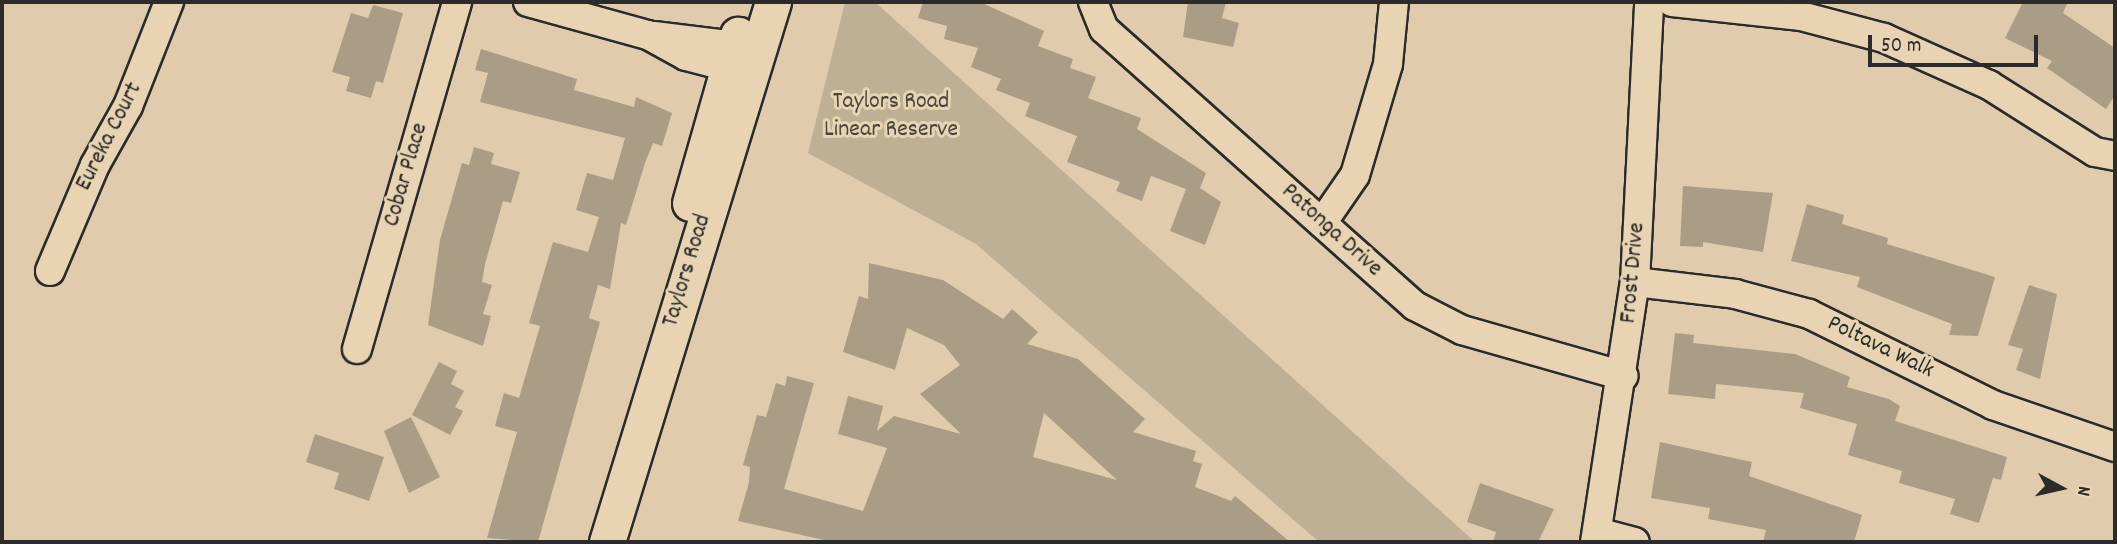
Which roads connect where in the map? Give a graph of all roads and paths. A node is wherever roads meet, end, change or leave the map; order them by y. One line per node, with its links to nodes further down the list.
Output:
1 (169, 2): 13 (street, Eureka Court)
2 (457, 2): 15 (street, Cobar Place)
3 (528, 2): 10 (street)
4 (748, 2): 10 (main road, Taylors Road)
5 (773, 2): 10 (main road, Taylors Road)
6 (1093, 2): 12 (street, Patonga Drive)
7 (1394, 2): 12 (street)
8 (1649, 2): 14 (street, Frost Drive)
9 (1672, 2): 11 (street)
10 (740, 58): 19 (main road, Taylors Road); 20 (main road, Taylors Road)
11 (2115, 156)
12 (1322, 223): 16 (street, Patonga Drive)
13 (50, 271)
14 (1635, 282): 16 (street, Frost Drive); 17 (street, Poltava Walk)
15 (357, 349)
16 (1624, 376): 18 (street, Frost Drive)
17 (2115, 447)
18 (1596, 537): 21 (street)
19 (584, 542)
20 (607, 542)
21 (1635, 542)

